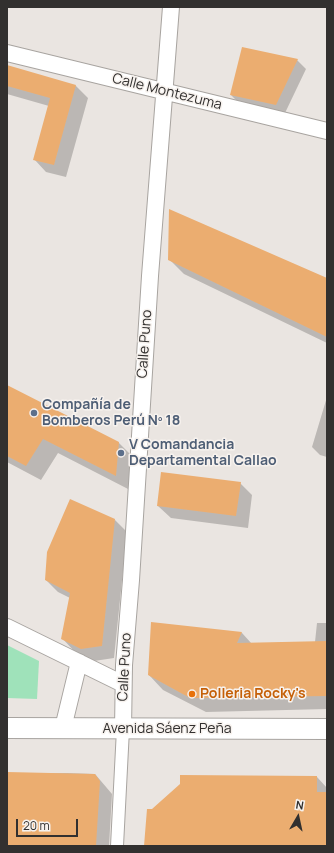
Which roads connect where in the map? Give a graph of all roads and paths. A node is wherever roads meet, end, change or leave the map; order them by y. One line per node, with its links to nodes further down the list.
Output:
1 (171, 7): 3 (street, Calle Puno)
2 (7, 53): 3 (street, Calle Montezuma)
3 (166, 92): 4 (street, Calle Montezuma); 7 (street, Calle Puno)
4 (327, 131)
5 (7, 627): 6 (street)
6 (79, 662): 7 (street); 9 (street)
7 (123, 684): 10 (street, Calle Puno)
8 (7, 728): 9 (street, Avenida Sáenz Peña)
9 (63, 728): 10 (street, Avenida Sáenz Peña)
10 (123, 728): 11 (street, Avenida Sáenz Peña); 12 (street)
11 (327, 729)
12 (116, 846)

